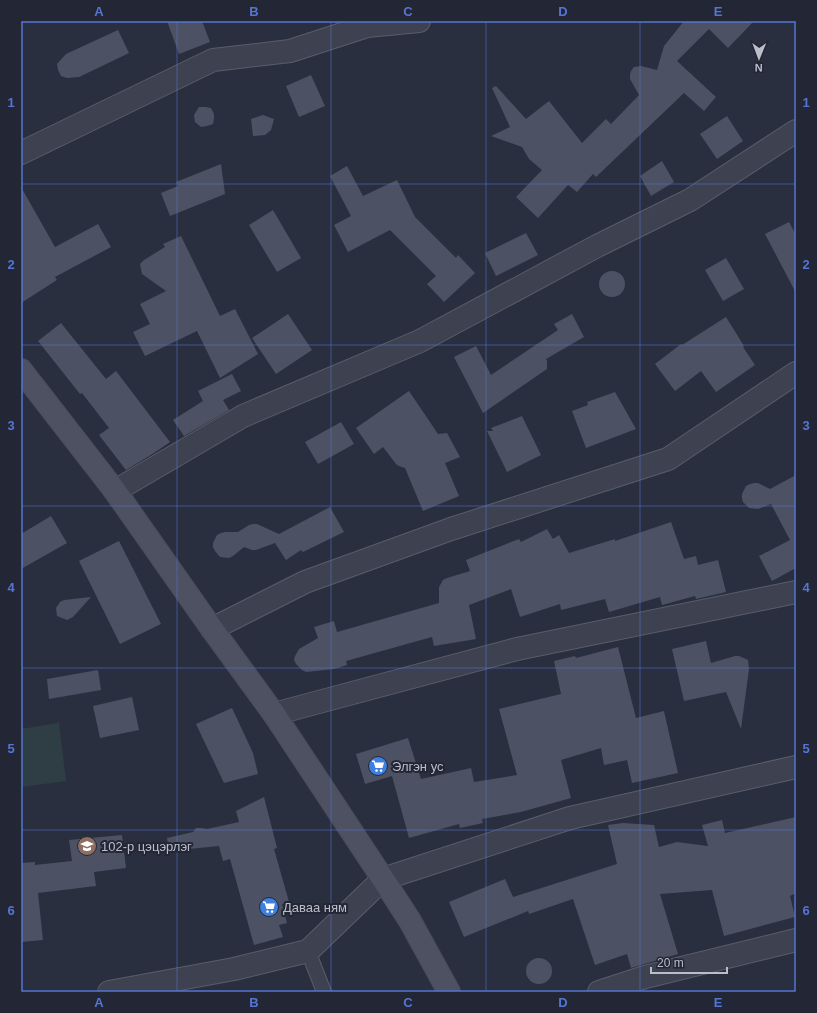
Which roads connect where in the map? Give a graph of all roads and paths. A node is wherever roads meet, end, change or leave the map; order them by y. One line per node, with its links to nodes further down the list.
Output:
1 (419, 21): 3 (street)
2 (796, 131): 6 (street)
3 (21, 153)
4 (21, 370): 6 (main road)
5 (796, 373): 8 (street)
6 (115, 491): 8 (main road)
7 (796, 592): 9 (street)
8 (212, 629): 9 (main road)
9 (274, 714): 11 (main road)
10 (796, 767): 11 (street)
11 (383, 879): 13 (street); 16 (main road)
12 (796, 940): 17 (street)
13 (308, 951): 14 (street); 15 (lane)
14 (109, 992)
15 (324, 992)
16 (448, 992)
17 (598, 992)

